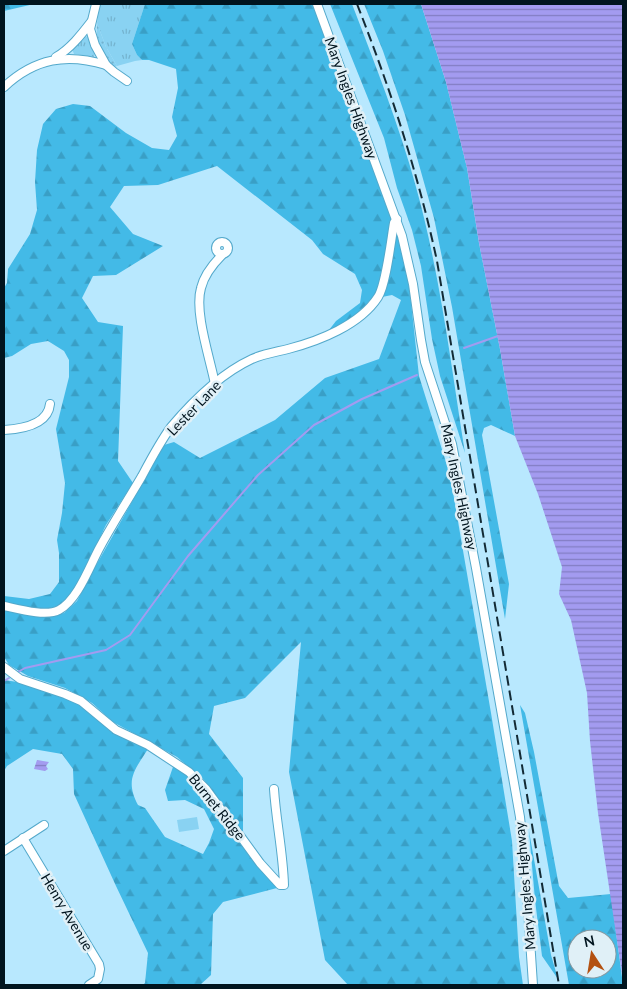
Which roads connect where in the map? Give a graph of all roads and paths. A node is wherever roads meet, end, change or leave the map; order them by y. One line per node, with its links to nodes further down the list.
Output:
1 (96, 4): 3 (street)
2 (317, 4): 8 (street, Mary Ingles Highway)
3 (91, 22): 4 (street); 5 (street)
4 (50, 60): 5 (street); 7 (street)
5 (106, 65): 6 (street)
6 (127, 81)
7 (4, 87)
8 (397, 218): 10 (street, Lester Lane); 20 (street, Mary Ingles Highway)
9 (222, 254): 10 (street)
10 (215, 384): 13 (street, Lester Lane)
11 (50, 404): 12 (street)
12 (4, 430)
13 (4, 606)
14 (4, 667): 15 (street, Burnet Ridge)
15 (274, 789)
16 (44, 825): 17 (street)
17 (23, 838): 18 (street); 19 (street, Henry Avenue)
18 (4, 851)
19 (90, 985)
20 (533, 985)

